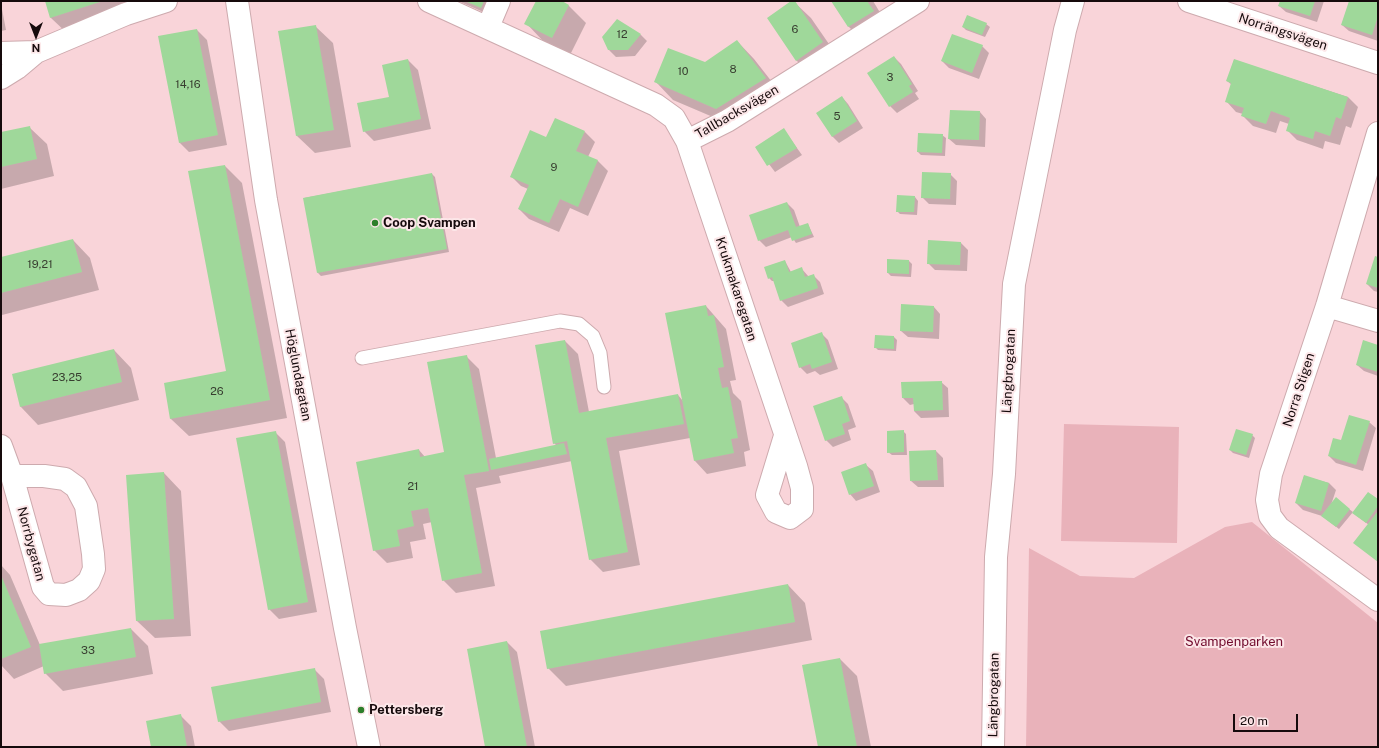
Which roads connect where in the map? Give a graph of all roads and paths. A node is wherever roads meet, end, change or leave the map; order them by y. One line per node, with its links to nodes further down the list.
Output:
1 (166, 1): 9 (street)
2 (237, 1): 23 (street, Höglundagatan)
3 (429, 1): 8 (street, Tallbacksvägen)
4 (499, 1): 8 (street)
5 (918, 1): 14 (street, Tallbacksvägen)
6 (1074, 1): 24 (street, Längbrogatan)
7 (1189, 1): 11 (street, Norrängsvägen)
8 (488, 27): 14 (street, Tallbacksvägen)
9 (36, 52): 10 (street); 12 (street)
10 (1, 53)
11 (1378, 63)
12 (1, 78)
13 (1378, 133): 15 (street, Norra Stigen)
14 (687, 141): 19 (street, Krukmakaregatan)
15 (1327, 306): 16 (street); 22 (street, Norra Stigen)
16 (1378, 321)
17 (362, 358): 18 (lane)
18 (604, 387)
19 (785, 436)
20 (1, 446): 21 (street, Norrbygatan)
21 (12, 476): 21 (street, Norrbygatan)
22 (1378, 600)
23 (369, 747)
24 (993, 747)

